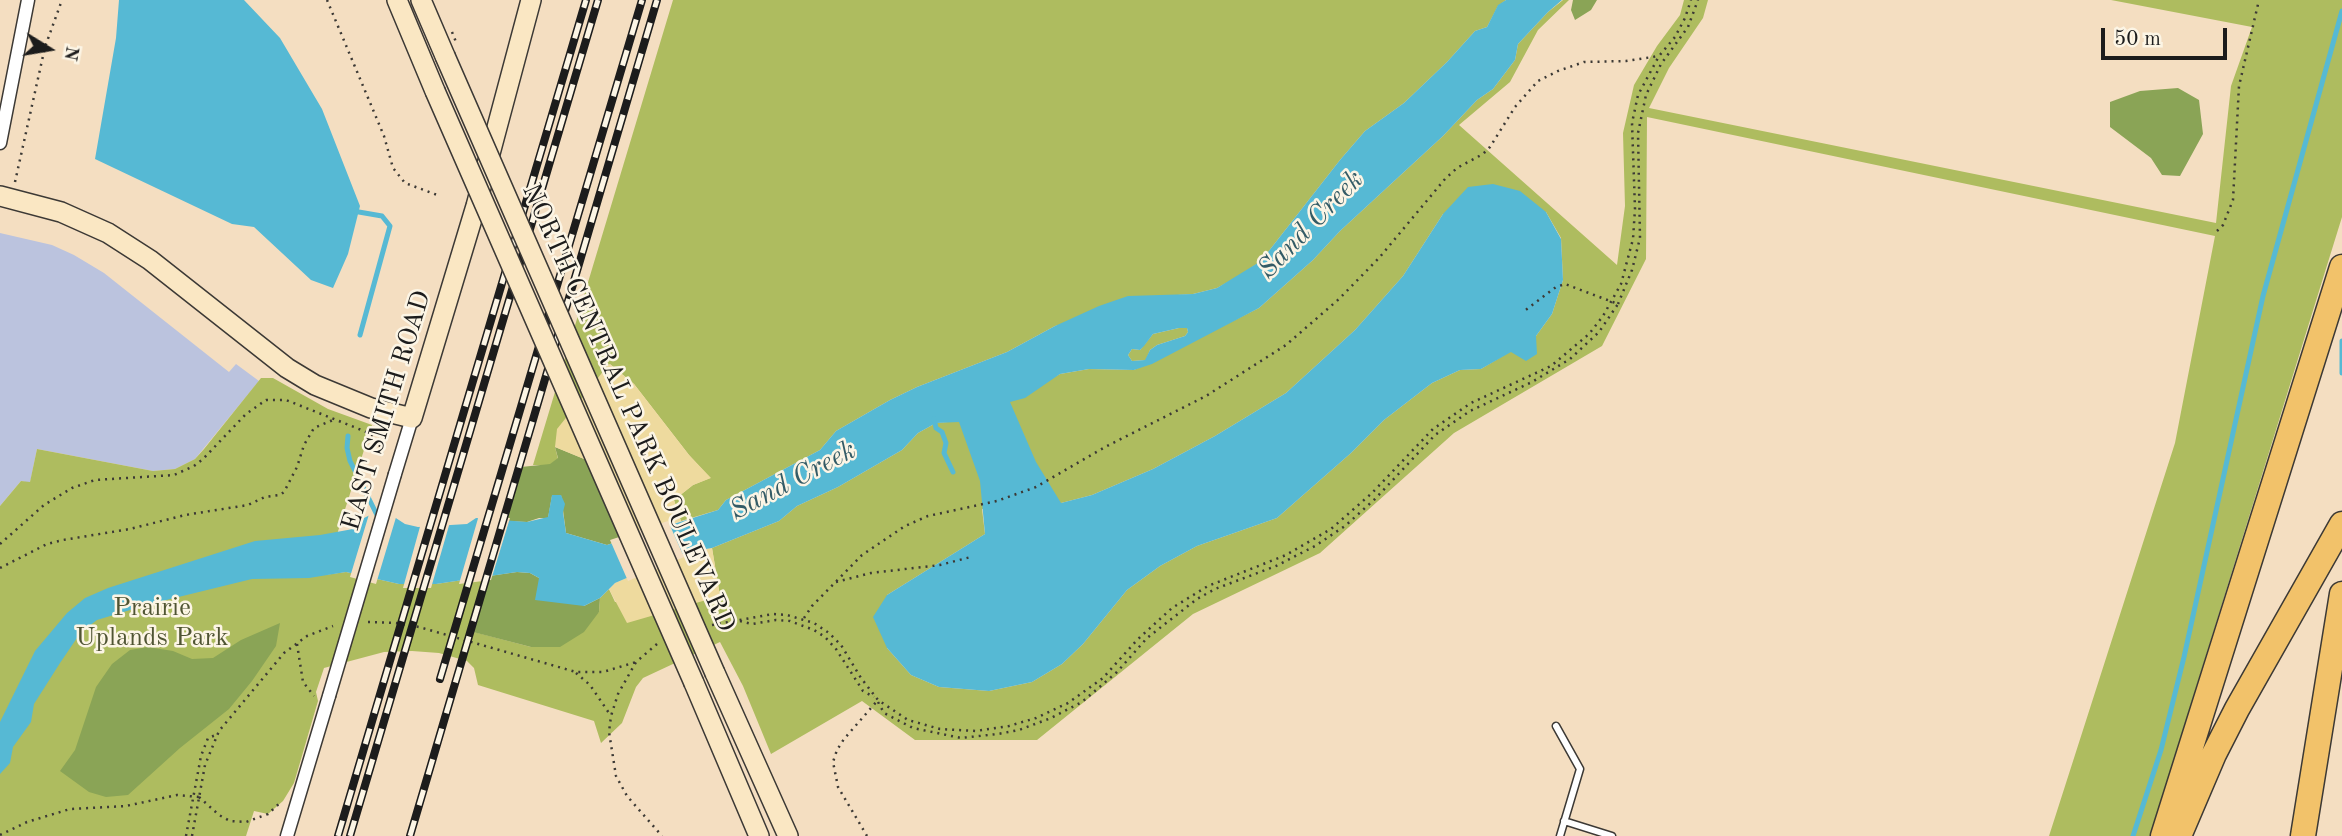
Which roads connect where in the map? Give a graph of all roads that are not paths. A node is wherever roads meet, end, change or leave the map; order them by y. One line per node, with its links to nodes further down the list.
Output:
1 (28, 0): 5 (street)
2 (397, 0): 15 (main road, NORTH CENTRAL PARK BOULEVARD, bridge)
3 (421, 0): 16 (main road, NORTH CENTRAL PARK BOULEVARD, bridge)
4 (531, 0): 9 (main road, EAST SMITH ROAD)
5 (5, 93): 6 (street)
6 (0, 144)
7 (5, 198): 9 (main road)
8 (2342, 267): 19 (highway)
9 (412, 418): 14 (street, EAST SMITH ROAD, bridge)
10 (2342, 524): 20 (highway)
11 (2342, 594): 21 (highway)
12 (1556, 726): 13 (lane)
13 (1564, 821): 17 (lane); 18 (lane)
14 (287, 836)
15 (759, 836)
16 (788, 836)
17 (1560, 836)
18 (1612, 836)
19 (2163, 836)
20 (2179, 836)
21 (2303, 836)

